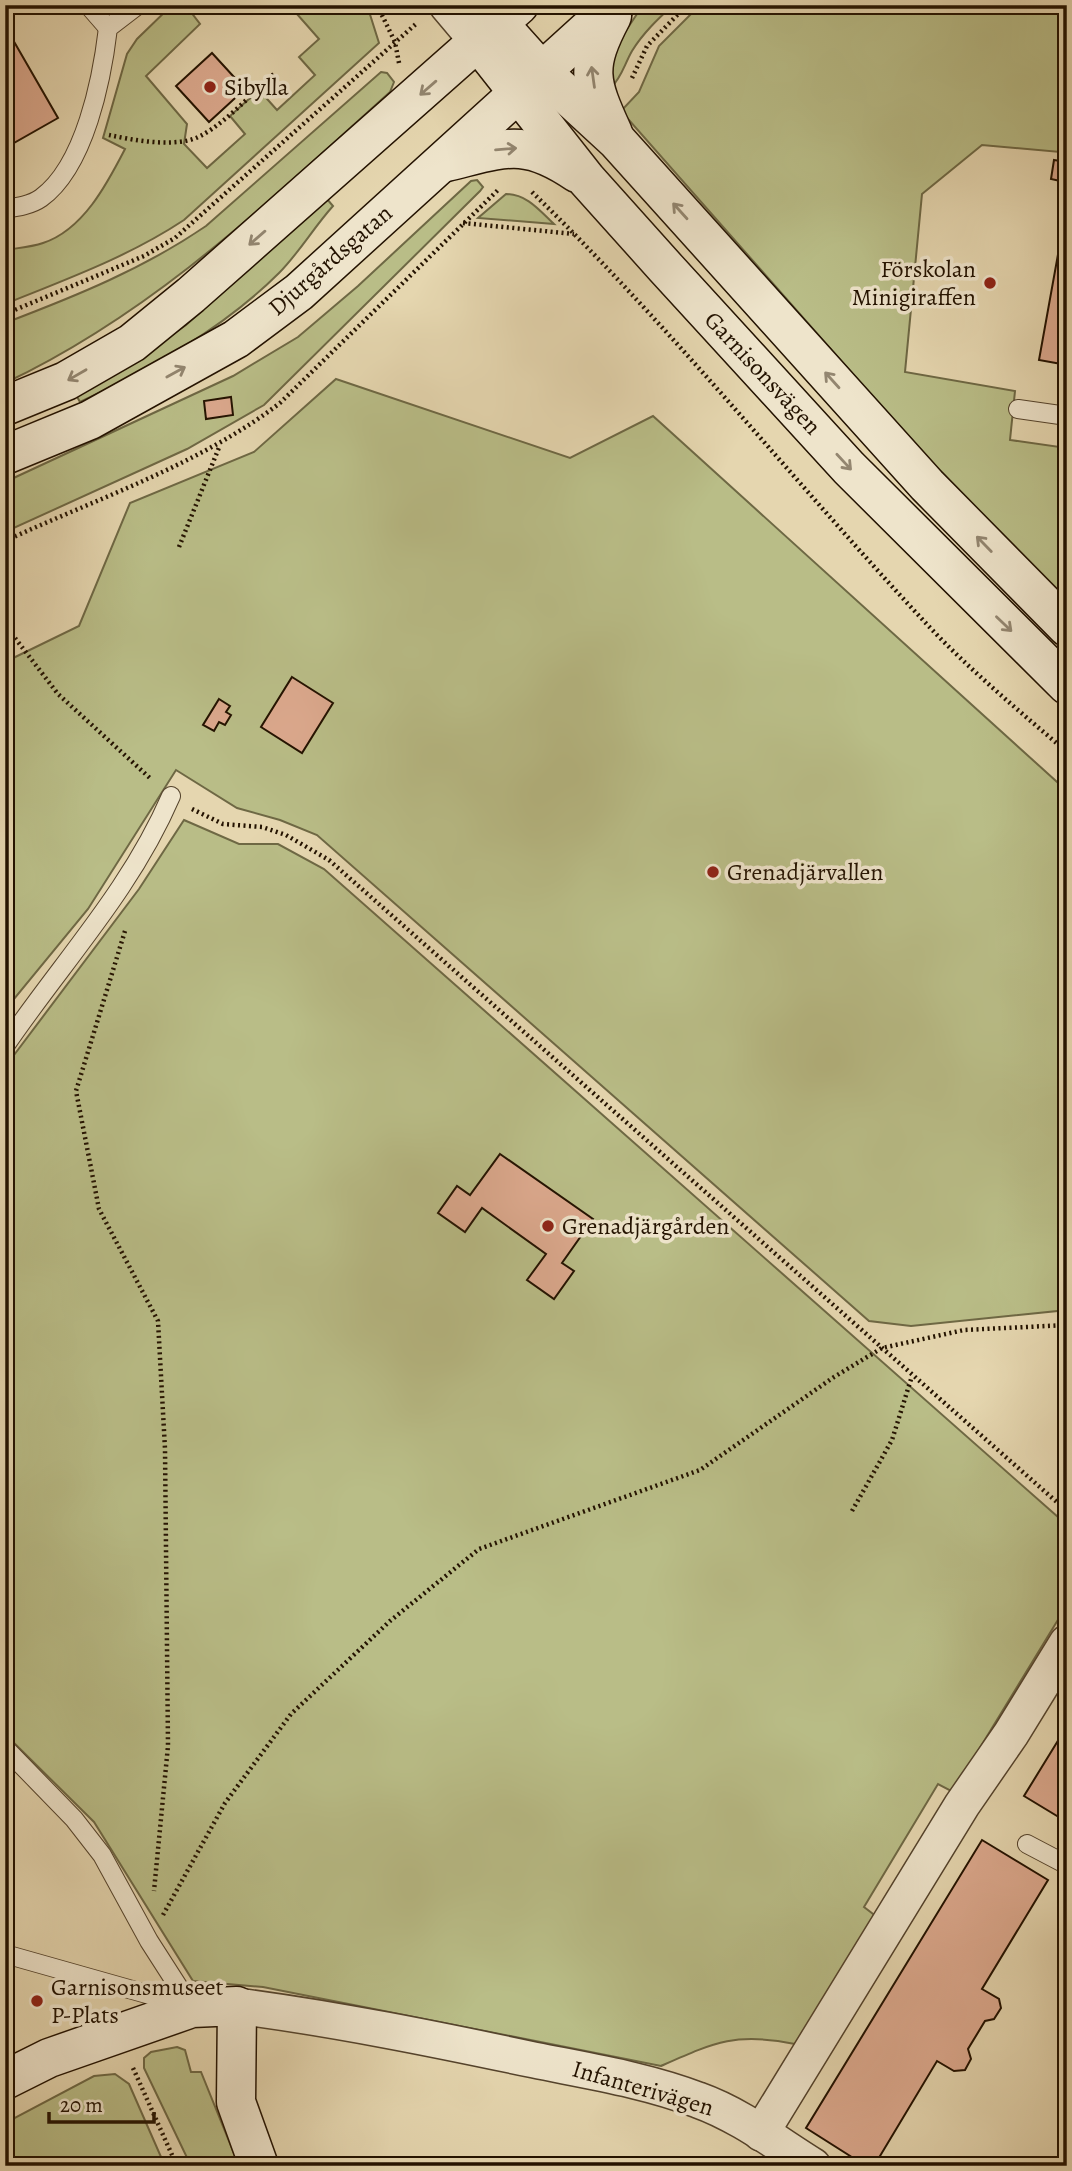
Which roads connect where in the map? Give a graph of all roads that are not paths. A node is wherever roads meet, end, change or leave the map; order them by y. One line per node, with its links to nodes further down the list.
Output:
1 (88, 5): 6 (lane)
2 (138, 5): 6 (lane)
3 (447, 5): 5 (street)
4 (616, 5): 7 (street, Djurgårdsgatan); 8 (street, one-way to 4)
5 (495, 19): 7 (street, Garnisonsvägen); 12 (street, one-way to 12)
6 (108, 28): 11 (lane)
7 (531, 82): 8 (street, Garnisonsvägen); 9 (street, Djurgårdsgatan); 10 (street, Garnisonsvägen)
8 (610, 126): 16 (street, Garnisonsvägen, one-way to 8)
9 (439, 163): 10 (street, one-way to 10); 15 (street, Djurgårdsgatan, one-way to 9)
10 (587, 180): 17 (street, Garnisonsvägen, one-way to 17)
11 (5, 209)
12 (5, 406)
13 (1018, 409): 14 (lane)
14 (1067, 416)
15 (5, 455)
16 (1067, 627)
17 (1067, 685)
18 (171, 796): 19 (lane)
19 (5, 1045)
20 (1067, 1643): 28 (street)
21 (5, 1748): 26 (lane)
22 (1027, 1844): 23 (lane)
23 (1067, 1866)
24 (5, 1954): 26 (lane)
25 (237, 2006): 26 (street); 28 (street, Infanterivägen); 29 (street)
26 (192, 2008): 27 (street)
27 (5, 2080)
28 (761, 2133): 30 (street, Infanterivägen)
29 (259, 2166)
30 (813, 2166)

